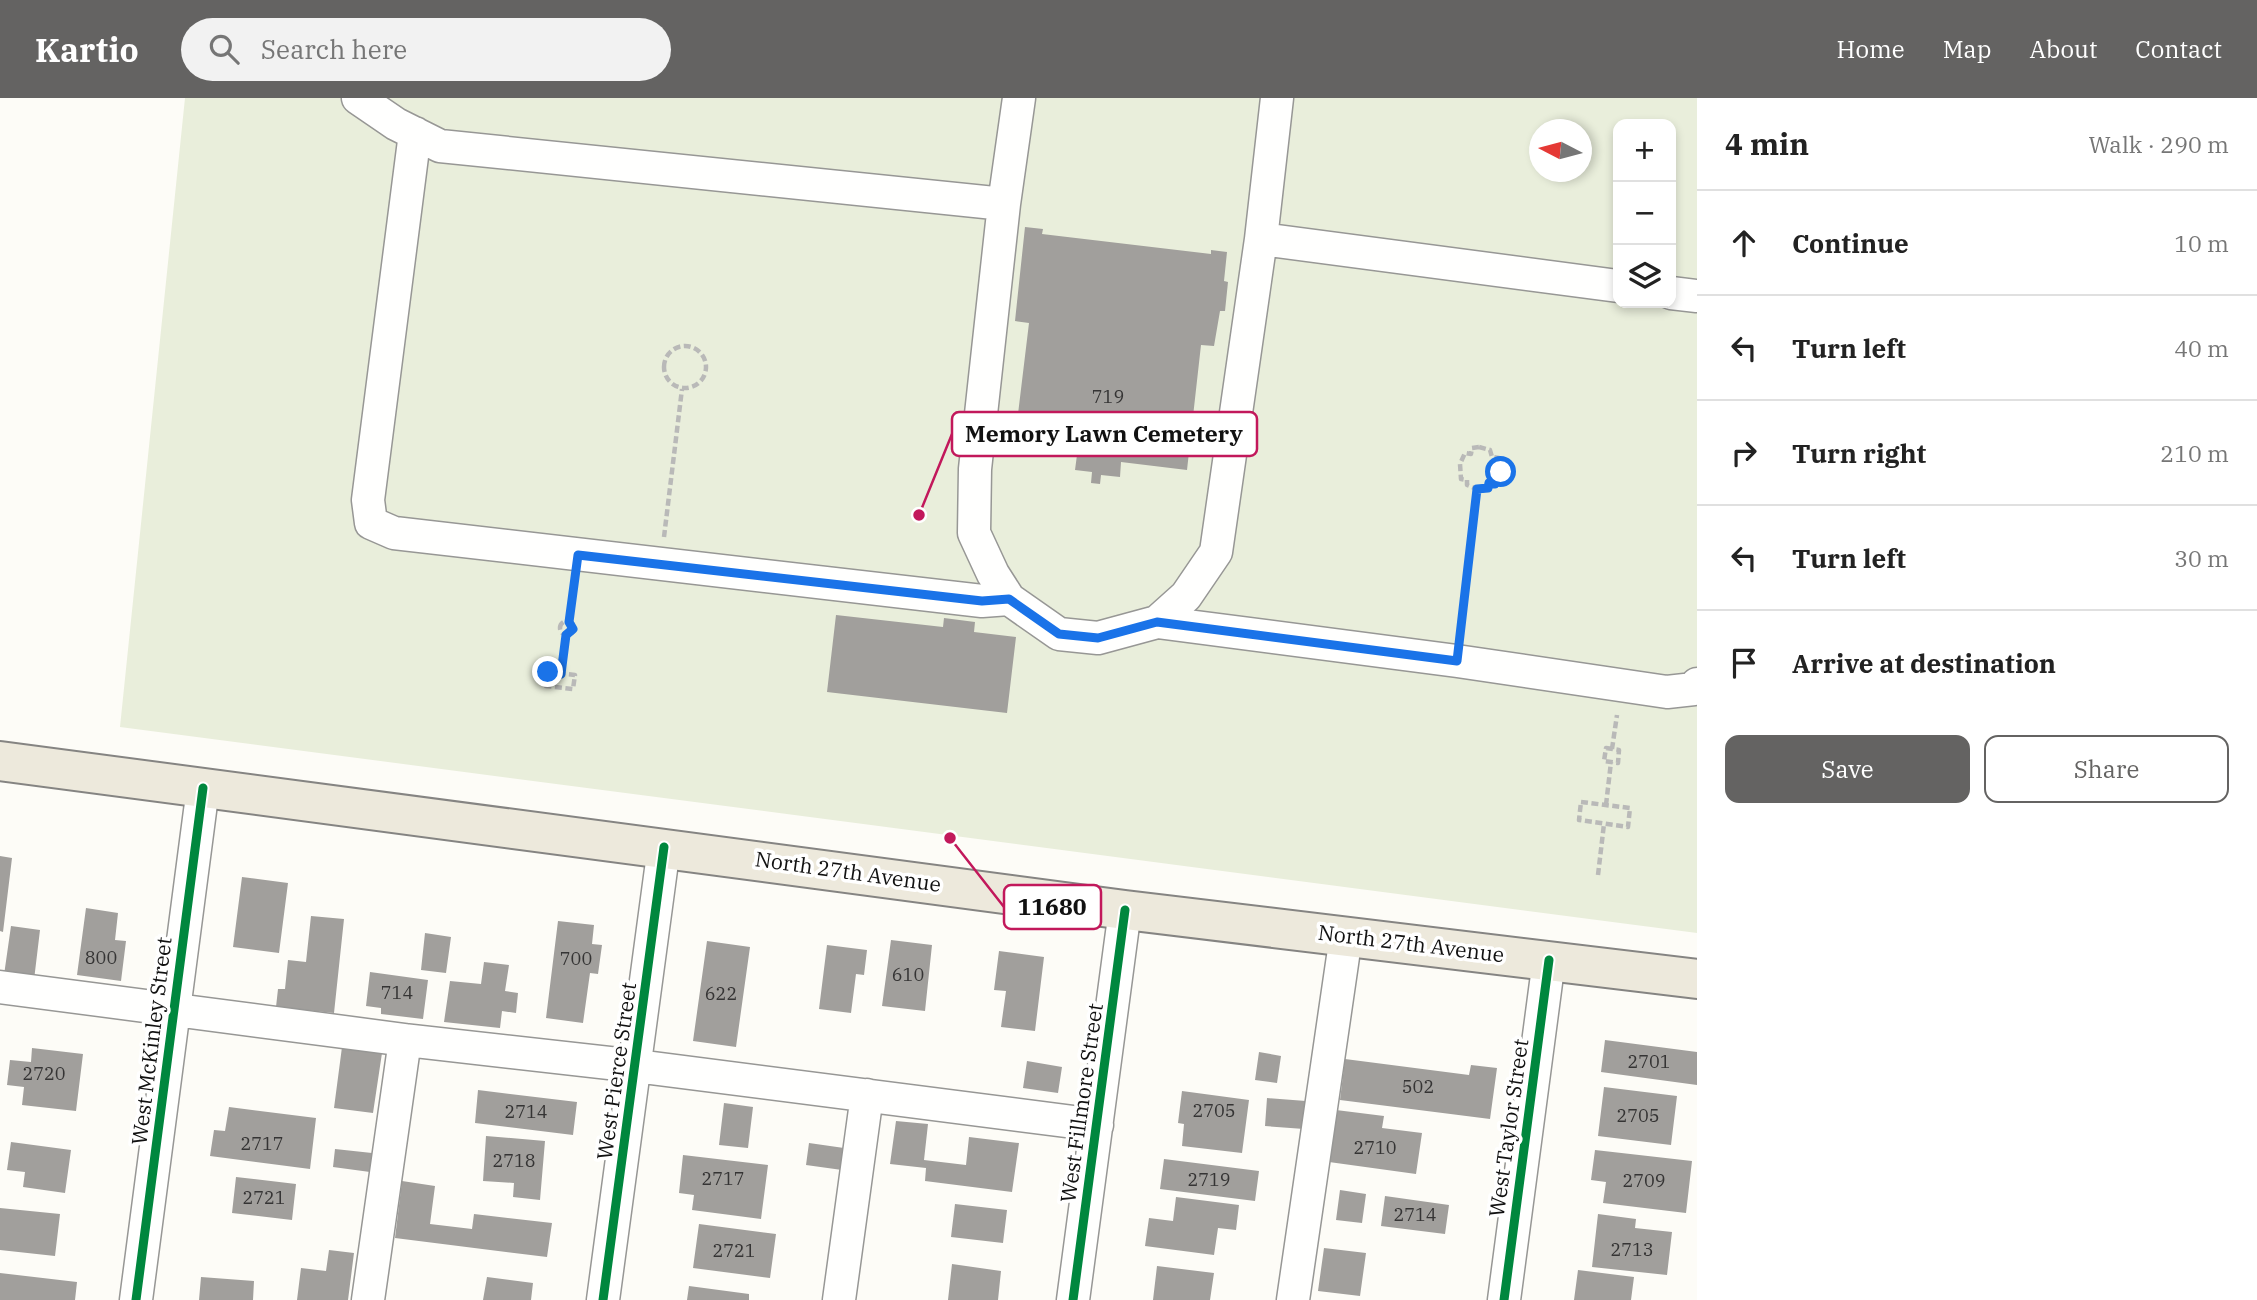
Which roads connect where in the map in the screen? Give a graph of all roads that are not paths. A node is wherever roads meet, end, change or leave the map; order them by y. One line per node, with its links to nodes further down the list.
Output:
1 (358, 98): 4 (street)
2 (1019, 98): 5 (street)
3 (1277, 98): 6 (street)
4 (415, 133): 5 (street); 10 (street)
5 (1004, 204): 10 (street)
6 (1261, 239): 7 (street); 11 (street)
7 (1613, 285)
8 (1676, 294): 9 (street)
9 (1697, 296)
10 (1009, 599): 11 (street)
11 (1157, 622): 12 (street)
12 (1697, 684)
13 (0, 761): 14 (main road, North 27th Avenue)
14 (203, 788): 15 (main road, North 27th Avenue); 21 (street, West McKinley Street)
15 (664, 847): 16 (main road, North 27th Avenue); 23 (street, West Pierce Street)
16 (1125, 910): 17 (main road, North 27th Avenue); 25 (street, West Fillmore Street)
17 (1346, 936): 18 (main road, North 27th Avenue); 31 (street)
18 (1549, 960): 19 (main road, North 27th Avenue); 32 (street, West Taylor Street)
19 (1697, 979)
20 (0, 987): 21 (street)
21 (174, 1009): 22 (street); 26 (street, West McKinley Street)
22 (405, 1040): 23 (street); 27 (street)
23 (636, 1066): 24 (street); 28 (street, West Pierce Street)
24 (867, 1096): 25 (street); 29 (street)
25 (1097, 1125): 30 (street, West Fillmore Street)
26 (136, 1300)
27 (368, 1300)
28 (603, 1300)
29 (839, 1300)
30 (1073, 1300)
31 (1293, 1300)
32 (1504, 1300)

